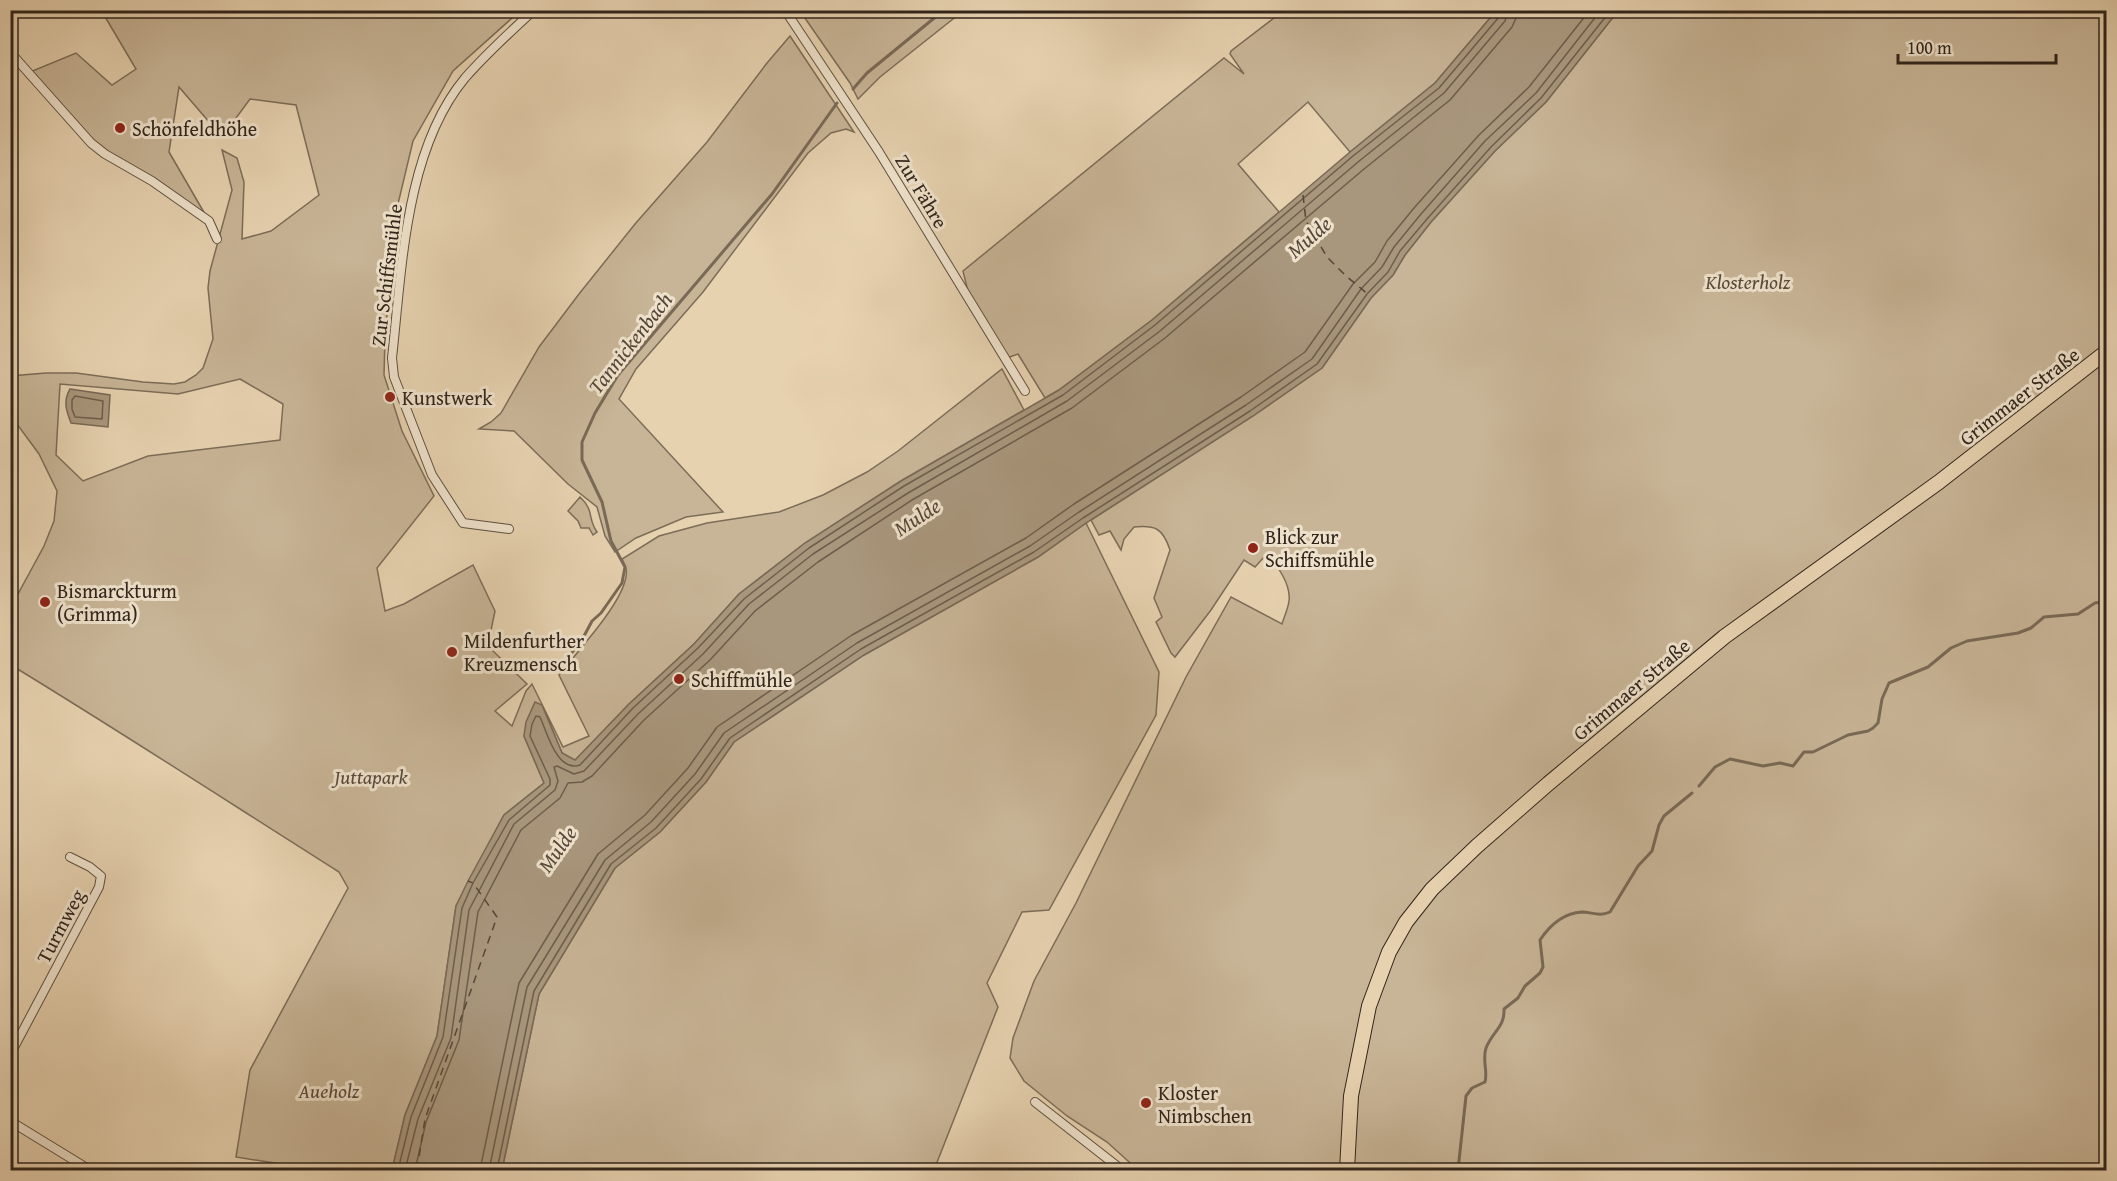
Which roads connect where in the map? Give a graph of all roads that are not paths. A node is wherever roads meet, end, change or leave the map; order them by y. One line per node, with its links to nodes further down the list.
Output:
1 (534, 10): 7 (street, Zur Schiffsmühle)
2 (785, 10): 6 (street, Zur Fähre)
3 (10, 52): 4 (street)
4 (217, 239)
5 (2106, 352): 14 (main road, Grimmaer Straße)
6 (1025, 391)
7 (508, 529)
8 (70, 857): 9 (street, Turmweg)
9 (10, 1055)
10 (1035, 1102): 13 (street)
11 (10, 1121): 12 (street)
12 (90, 1170)
13 (1122, 1170)
14 (1347, 1170)

